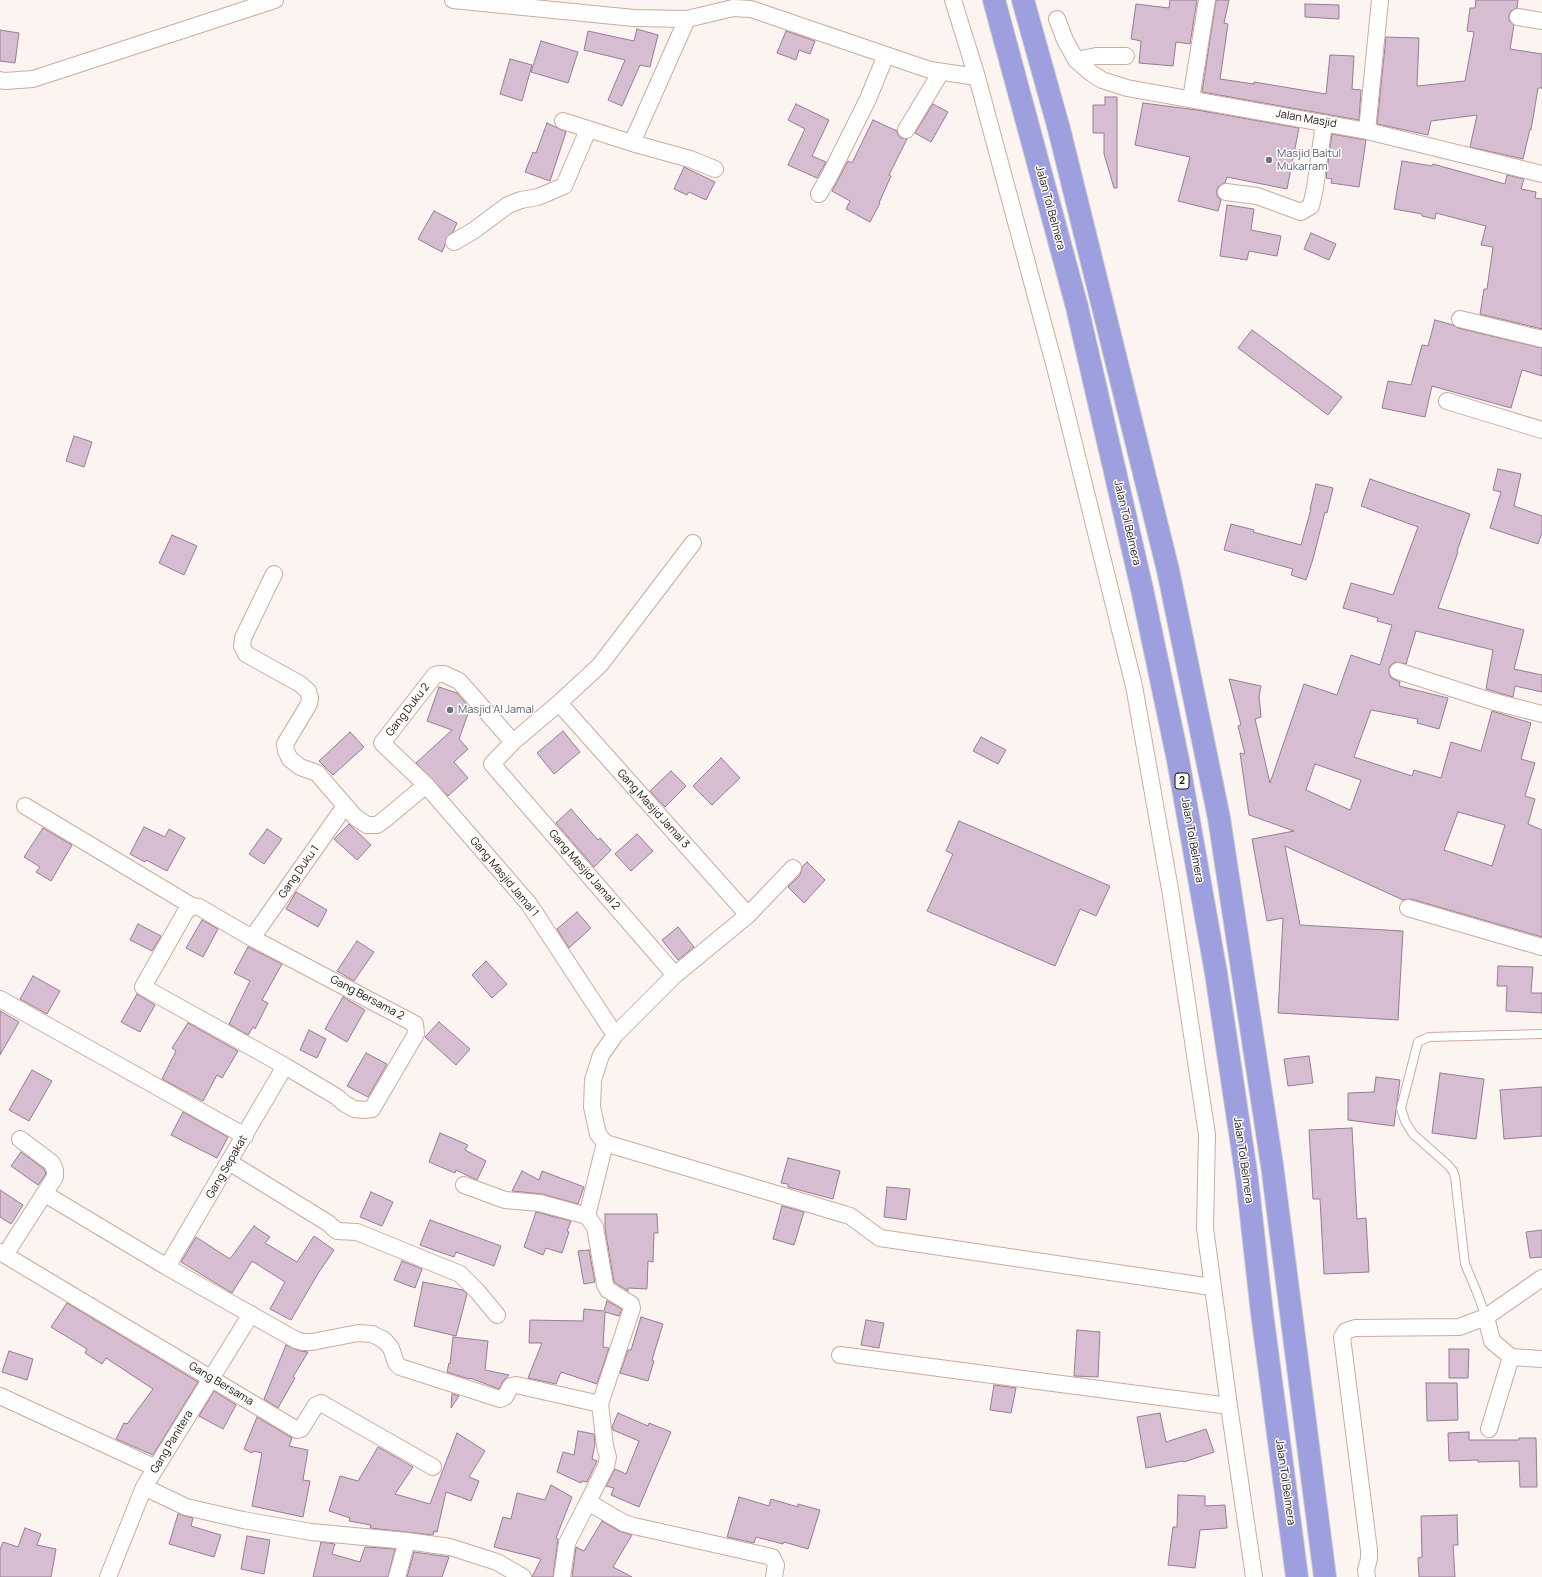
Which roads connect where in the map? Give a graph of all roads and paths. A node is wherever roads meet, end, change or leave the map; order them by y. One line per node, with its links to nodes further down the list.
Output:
1 (275, 0): 17 (street)
2 (452, 0): 9 (street)
3 (953, 0): 16 (street)
4 (994, 0): 87 (highway, Jalan Tol Belmera / 2)
5 (1023, 0): 88 (highway)
6 (1207, 0): 18 (street)
7 (1380, 0): 23 (street)
8 (1518, 17): 11 (street)
9 (687, 19): 12 (street); 24 (street)
10 (1057, 19): 14 (street)
11 (1542, 21)
12 (886, 55): 15 (street); 28 (street)
13 (1126, 56): 14 (street)
14 (1076, 60): 18 (street, Jalan Masjid)
15 (941, 72): 16 (street); 22 (street)
16 (977, 76): 64 (street)
17 (0, 80)
18 (1191, 99): 20 (street, Jalan Masjid)
19 (563, 121): 21 (street)
20 (1324, 123): 23 (street, Jalan Masjid); 27 (street)
21 (588, 130): 24 (street); 29 (street)
22 (906, 130)
23 (1367, 131): 26 (street, Jalan Masjid)
24 (632, 143): 25 (street)
25 (715, 169)
26 (1542, 174)
27 (1226, 192)
28 (819, 194)
29 (454, 242)
30 (1460, 319): 31 (street)
31 (1542, 339)
32 (1447, 401): 33 (street)
33 (1542, 430)
34 (693, 543): 37 (street)
35 (274, 574): 42 (street)
36 (1398, 671): 38 (street)
37 (559, 704): 39 (street); 46 (street, Gang Masjid Jamal 3)
38 (1542, 714)
39 (513, 742): 40 (street, Gang Duku 2); 49 (street, Gang Masjid Jamal 2)
40 (426, 785): 42 (street); 52 (street, Gang Masjid Jamal 1)
41 (25, 806): 44 (street)
42 (345, 806): 47 (street, Gang Duku 1)
43 (793, 868): 46 (street)
44 (192, 906): 47 (street, Gang Bersama 2); 53 (street, Gang Bersama 2)
45 (1408, 908): 48 (street)
46 (748, 915): 49 (street)
47 (252, 938): 53 (street, Gang Bersama 2)
48 (1542, 947)
49 (675, 976): 52 (street)
50 (0, 999): 54 (street)
51 (1542, 1034): 67 (lane)
52 (615, 1035): 56 (street)
53 (285, 1066): 54 (street, Gang Sepakat)
54 (245, 1136): 57 (street, Gang Sepakat)
55 (20, 1139): 59 (street)
56 (605, 1143): 60 (street); 64 (street)
57 (229, 1162): 62 (street, Gang Sepakat); 66 (street)
58 (464, 1185): 60 (street)
59 (45, 1194): 61 (street); 62 (street)
60 (587, 1216): 73 (street)
61 (2, 1254): 71 (street, Gang Bersama)
62 (167, 1267): 65 (street)
63 (1542, 1278): 67 (street)
64 (1212, 1287): 74 (street)
65 (251, 1314): 71 (street, Gang Panitera); 73 (street)
66 (497, 1315)
67 (1486, 1317): 69 (street); 89 (street)
68 (840, 1355): 74 (street)
69 (1511, 1357): 70 (street); 75 (street)
70 (1542, 1359)
71 (211, 1378): 76 (street, Gang Bersama); 77 (street, Gang Panitera)
72 (0, 1396): 77 (street)
73 (600, 1404): 79 (street)
74 (1229, 1406): 86 (street)
75 (1489, 1429)
76 (433, 1467)
77 (156, 1468): 78 (street, Gang Panitera)
78 (144, 1487): 80 (street); 81 (street, Gang Panitera)
79 (588, 1502): 84 (street); 85 (street)
80 (407, 1541): 82 (street); 83 (street)
81 (108, 1577)
82 (397, 1577)
83 (523, 1577)
84 (562, 1577)
85 (774, 1577)
86 (1254, 1577)
87 (1297, 1577)
88 (1325, 1577)
89 (1367, 1577)

